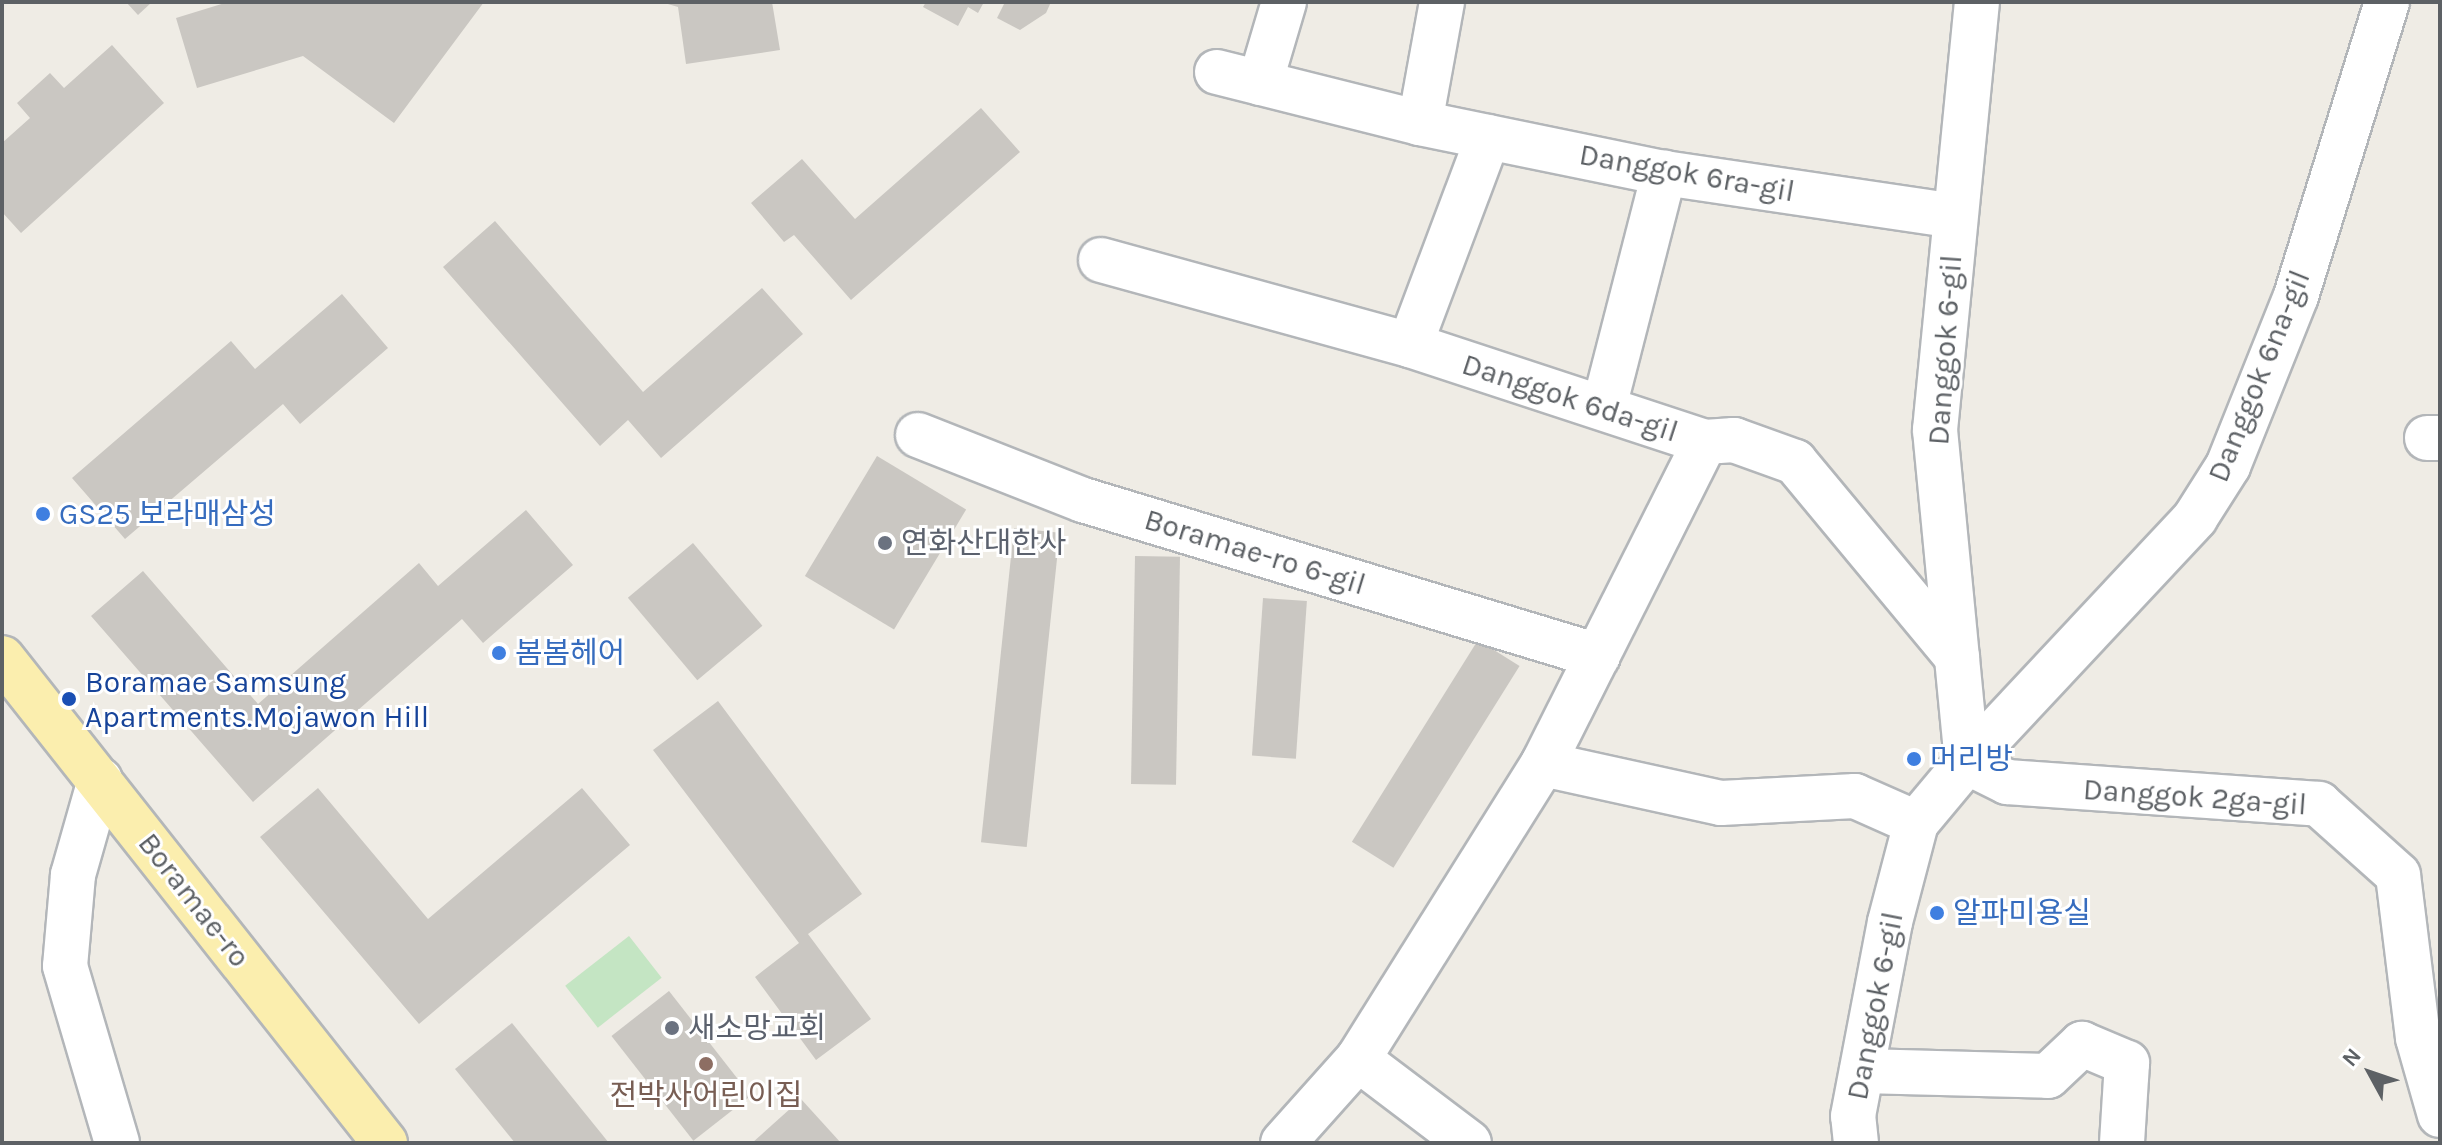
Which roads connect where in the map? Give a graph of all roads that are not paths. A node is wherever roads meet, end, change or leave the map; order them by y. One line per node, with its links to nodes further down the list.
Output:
1 (1284, 2): 6 (street)
2 (1442, 2): 7 (street)
3 (1977, 2): 10 (street, Danggok 6-gil)
4 (2387, 2): 19 (street, Danggok 6na-gil)
5 (1217, 72): 6 (street, Danggok 6ra-gil)
6 (1260, 83): 7 (street, Danggok 6ra-gil)
7 (1420, 123): 8 (street, Danggok 6ra-gil)
8 (1488, 137): 9 (street, Danggok 6ra-gil); 12 (street)
9 (1664, 173): 10 (street, Danggok 6ra-gil); 13 (street)
10 (1954, 216): 17 (street, Danggok 6-gil)
11 (1101, 260): 12 (street, Danggok 6da-gil)
12 (1410, 345): 13 (street, Danggok 6da-gil)
13 (1604, 407): 15 (street, Danggok 6da-gil)
14 (918, 435): 16 (street, Boramae-ro 6-gil)
15 (1705, 442): 16 (street); 17 (street, Danggok 6da-gil)
16 (1598, 656): 20 (street)
17 (1957, 657): 19 (street, Danggok 6-gil)
18 (2, 658): 21 (main road, Boramae-ro)
19 (1967, 762): 22 (street, Danggok 6-gil); 25 (street, Danggok 2ga-gil)
20 (1543, 764): 22 (street); 23 (street)
21 (100, 780): 26 (street); 27 (main road, Boramae-ro)
22 (1916, 823): 24 (street, Danggok 6-gil)
23 (1358, 1059): 28 (street); 29 (street)
24 (1862, 1071): 30 (street, Danggok 6-gil); 31 (street)
25 (2440, 1115)
26 (117, 1143)
27 (385, 1143)
28 (1283, 1143)
29 (1469, 1143)
30 (1856, 1143)
31 (2122, 1143)

